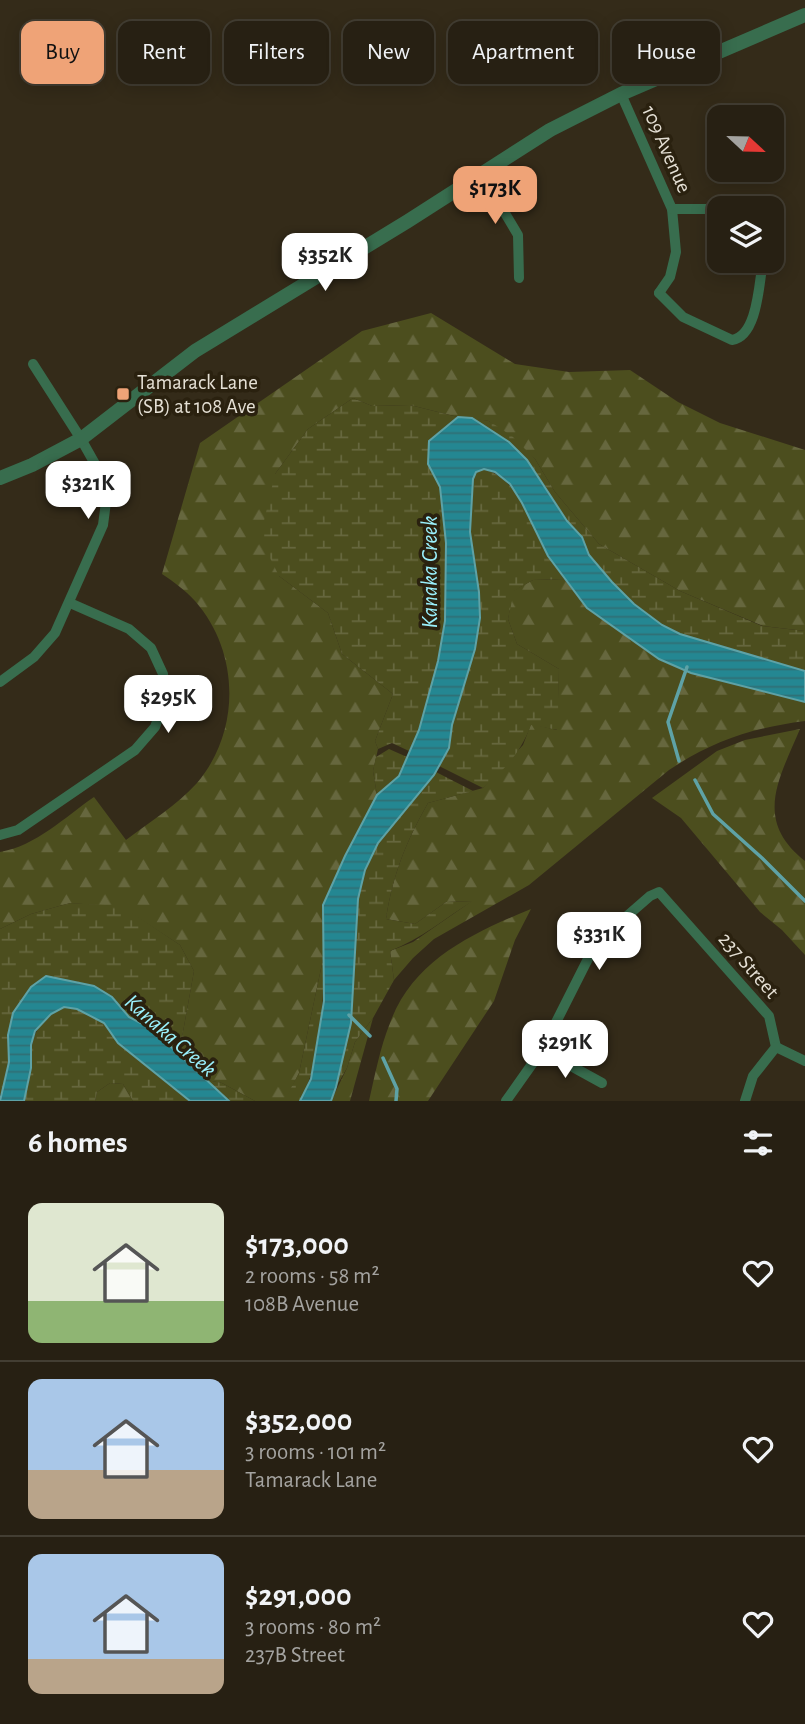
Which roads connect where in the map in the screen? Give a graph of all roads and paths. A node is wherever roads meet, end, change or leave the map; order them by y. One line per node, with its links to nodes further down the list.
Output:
1 (805, 15): 2 (street)
2 (621, 94): 3 (street); 4 (street, 109 Avenue)
3 (481, 173): 7 (street); 9 (street)
4 (673, 209): 5 (street); 6 (street, 109 Avenue)
5 (707, 209)
6 (761, 273)
7 (519, 278)
8 (33, 364): 9 (street)
9 (81, 439): 10 (street); 11 (street)
10 (0, 478)
11 (70, 603): 12 (street); 13 (street)
12 (0, 682)
13 (0, 835)
14 (776, 1047): 15 (street, 237 Street); 16 (street); 19 (street)
15 (542, 1050): 17 (street); 18 (street)
16 (805, 1060)
17 (602, 1083)
18 (506, 1101)
19 (745, 1101)

